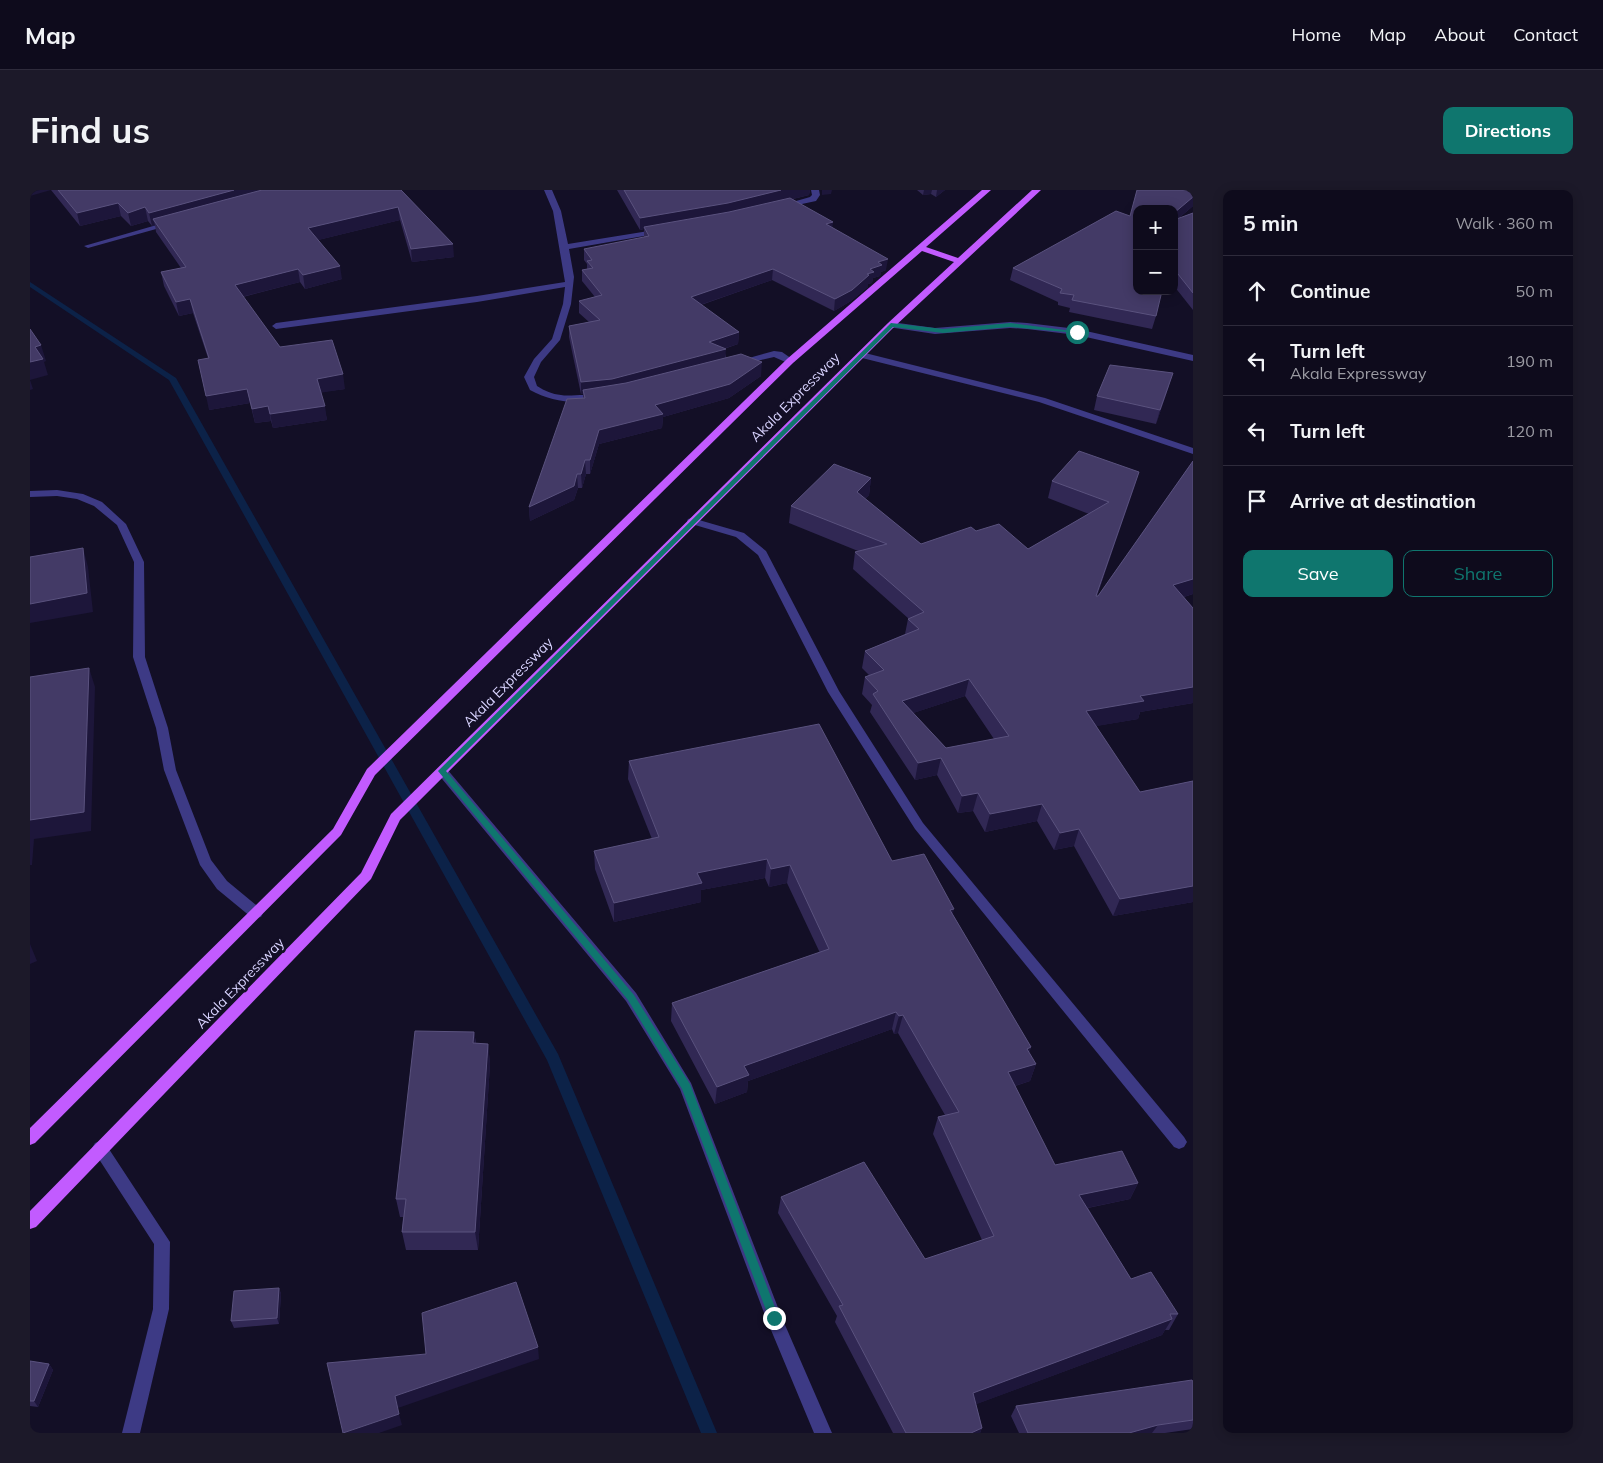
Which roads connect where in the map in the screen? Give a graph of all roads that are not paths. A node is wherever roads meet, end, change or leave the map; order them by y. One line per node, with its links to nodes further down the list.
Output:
1 (548, 190): 9 (street)
2 (814, 190): 5 (street)
3 (987, 190): 10 (main road, Akala Expressway)
4 (1037, 190): 11 (main road, Akala Expressway)
5 (775, 208)
6 (175, 223): 8 (street)
7 (671, 229): 9 (street)
8 (88, 246)
9 (565, 247): 12 (street)
10 (921, 248): 11 (main road); 17 (main road, Akala Expressway)
11 (961, 262): 13 (main road, Akala Expressway)
12 (569, 284): 14 (street); 19 (street)
13 (891, 325): 15 (main road, Akala Expressway); 16 (street)
14 (276, 326)
15 (861, 355): 20 (street); 22 (main road, Akala Expressway)
16 (1193, 358)
17 (790, 361): 18 (street); 24 (main road, Akala Expressway)
18 (727, 366)
19 (603, 396)
20 (1193, 451)
21 (30, 494): 24 (street)
22 (692, 521): 23 (main road, Akala Expressway); 26 (street)
23 (442, 771): 27 (main road, Akala Expressway); 30 (street)
24 (256, 914): 25 (main road, Akala Expressway)
25 (30, 1138)
26 (1179, 1142)
27 (100, 1148): 28 (main road, Akala Expressway); 29 (street)
28 (30, 1222)
29 (131, 1433)
30 (823, 1433)

